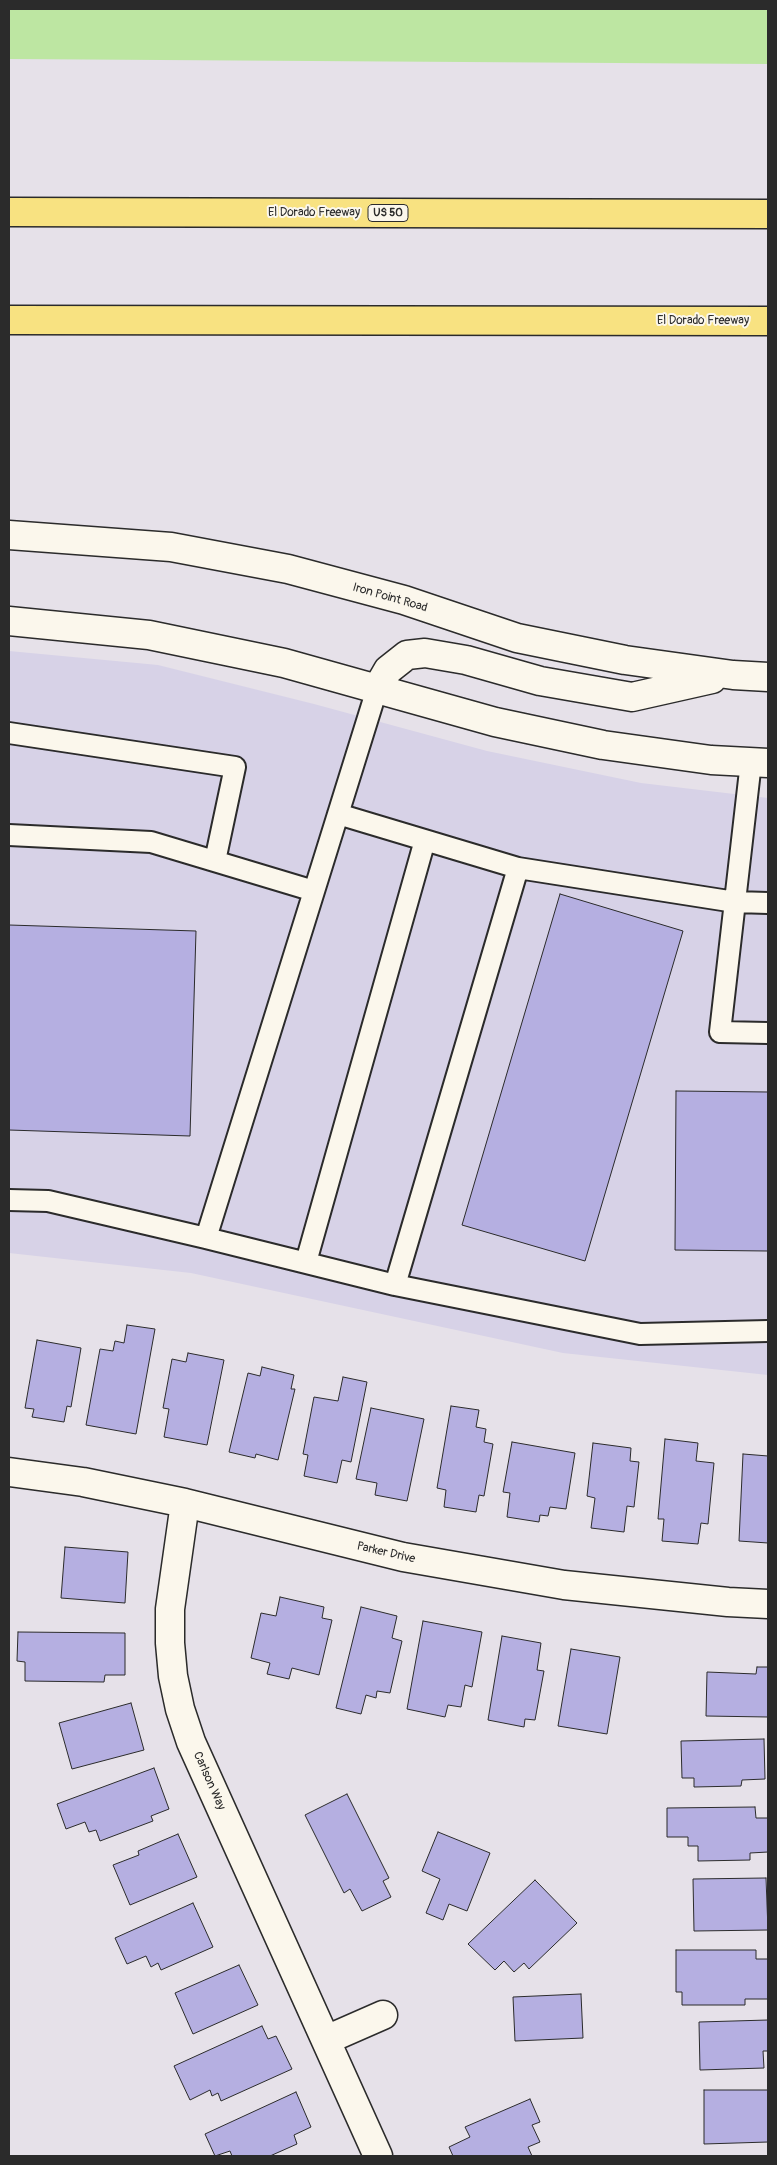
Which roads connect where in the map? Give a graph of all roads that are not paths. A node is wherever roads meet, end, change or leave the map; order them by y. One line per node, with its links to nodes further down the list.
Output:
1 (9, 212): 2 (highway, El Dorado Freeway / US 50)
2 (768, 214)
3 (9, 320): 4 (highway, El Dorado Freeway)
4 (768, 321)
5 (9, 535): 7 (main road, Iron Point Road)
6 (9, 621): 9 (main road)
7 (732, 675): 8 (main road, Iron Point Road); 9 (main road)
8 (768, 677)
9 (377, 689): 11 (main road); 12 (lane)
10 (9, 733): 15 (lane)
11 (759, 763): 18 (lane)
12 (338, 814): 14 (lane); 17 (lane)
13 (9, 835): 15 (lane)
14 (425, 840): 16 (lane); 23 (lane)
15 (215, 861): 17 (lane)
16 (518, 868): 18 (lane); 24 (lane)
17 (314, 891): 22 (lane)
18 (735, 902): 19 (lane); 20 (lane)
19 (768, 903)
20 (768, 1033)
21 (9, 1200): 22 (lane)
22 (206, 1238): 23 (lane)
23 (306, 1262): 24 (lane)
24 (395, 1285): 25 (lane)
25 (768, 1331)
26 (9, 1472): 27 (main road, Parker Drive)
27 (185, 1503): 28 (main road, Parker Drive); 30 (main road, Carlson Way)
28 (768, 1604)
29 (383, 2015): 30 (main road)
30 (326, 2040): 31 (main road, Carlson Way)
31 (378, 2156)

